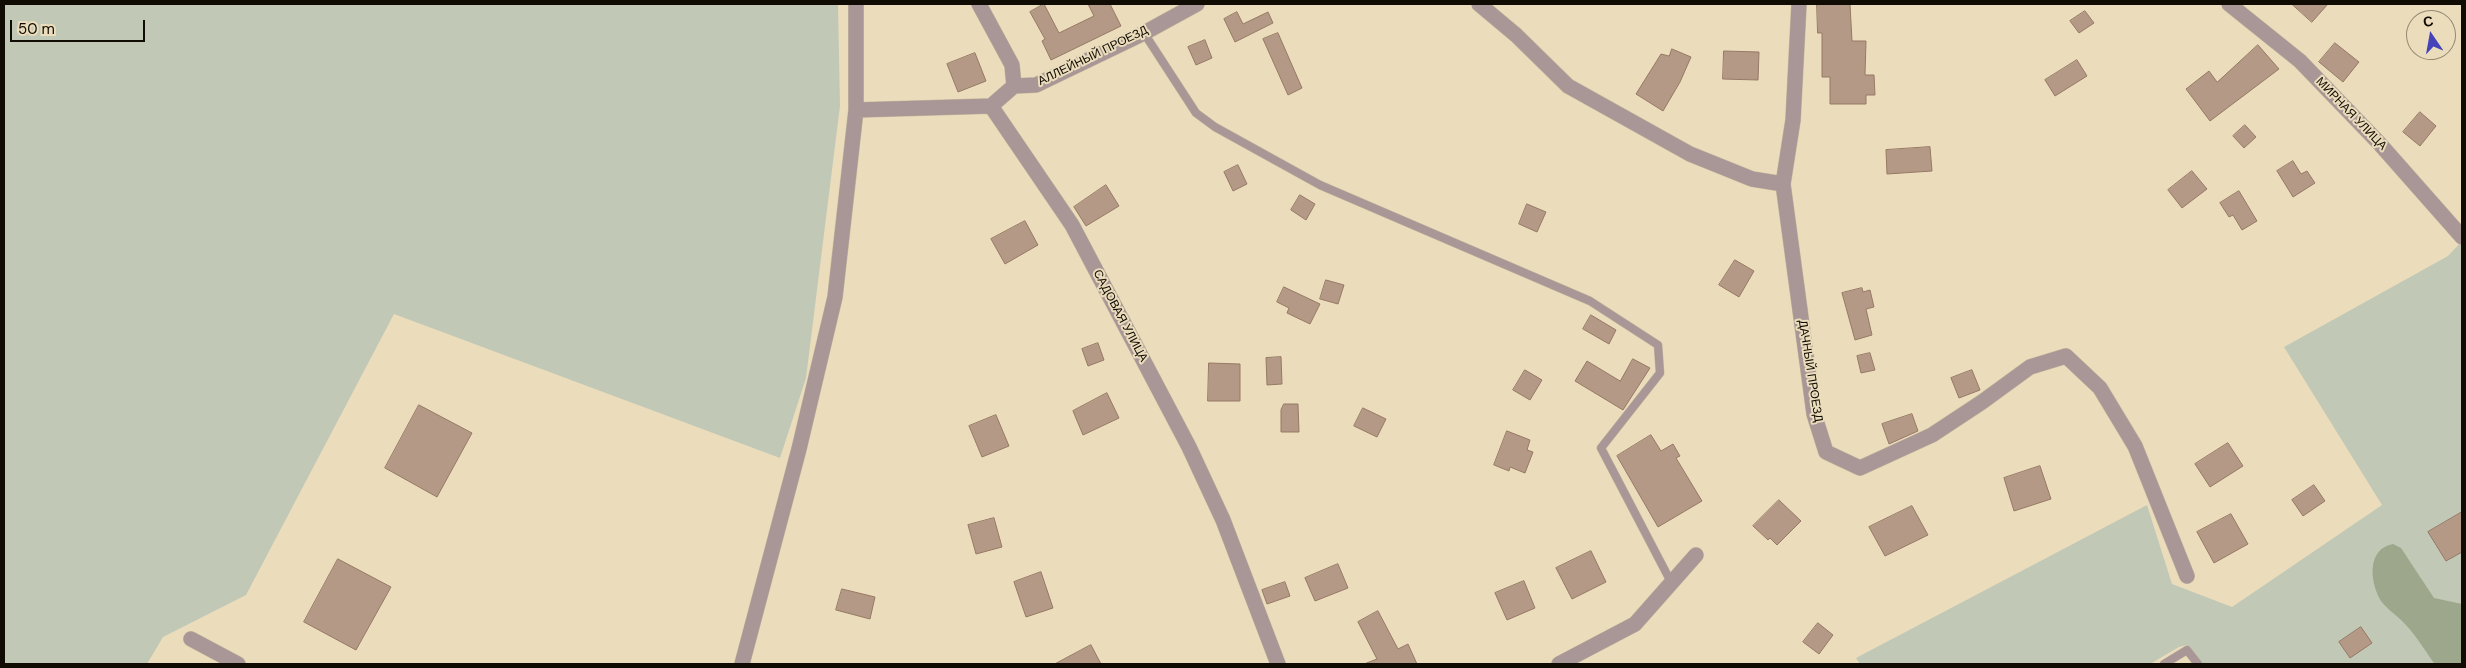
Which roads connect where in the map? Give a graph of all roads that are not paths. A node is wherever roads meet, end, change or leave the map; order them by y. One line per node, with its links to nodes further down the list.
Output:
1 (856, 4): 10 (street)
2 (979, 4): 8 (street)
3 (1197, 4): 7 (street, АЛЛЕЙНЫЙ ПРОЕЗД)
4 (1479, 4): 11 (street)
5 (1799, 4): 11 (street, ДАЧНЫЙ ПРОЕЗД)
6 (2229, 4): 12 (street, МИРНАЯ УЛИЦА)
7 (1144, 32): 8 (street, АЛЛЕЙНЫЙ ПРОЕЗД); 15 (lane)
8 (1014, 86): 9 (street)
9 (991, 106): 10 (street); 19 (street, САДОВАЯ УЛИЦА)
10 (856, 110): 18 (street)
11 (1783, 184): 14 (street, ДАЧНЫЙ ПРОЕЗД)
12 (2462, 237)
13 (1696, 555): 15 (street)
14 (2187, 576)
15 (1671, 582): 20 (street)
16 (191, 639): 17 (street)
17 (238, 664)
18 (742, 664)
19 (1278, 664)
20 (1559, 664)
21 (2164, 664): 22 (lane)
22 (2198, 664)

